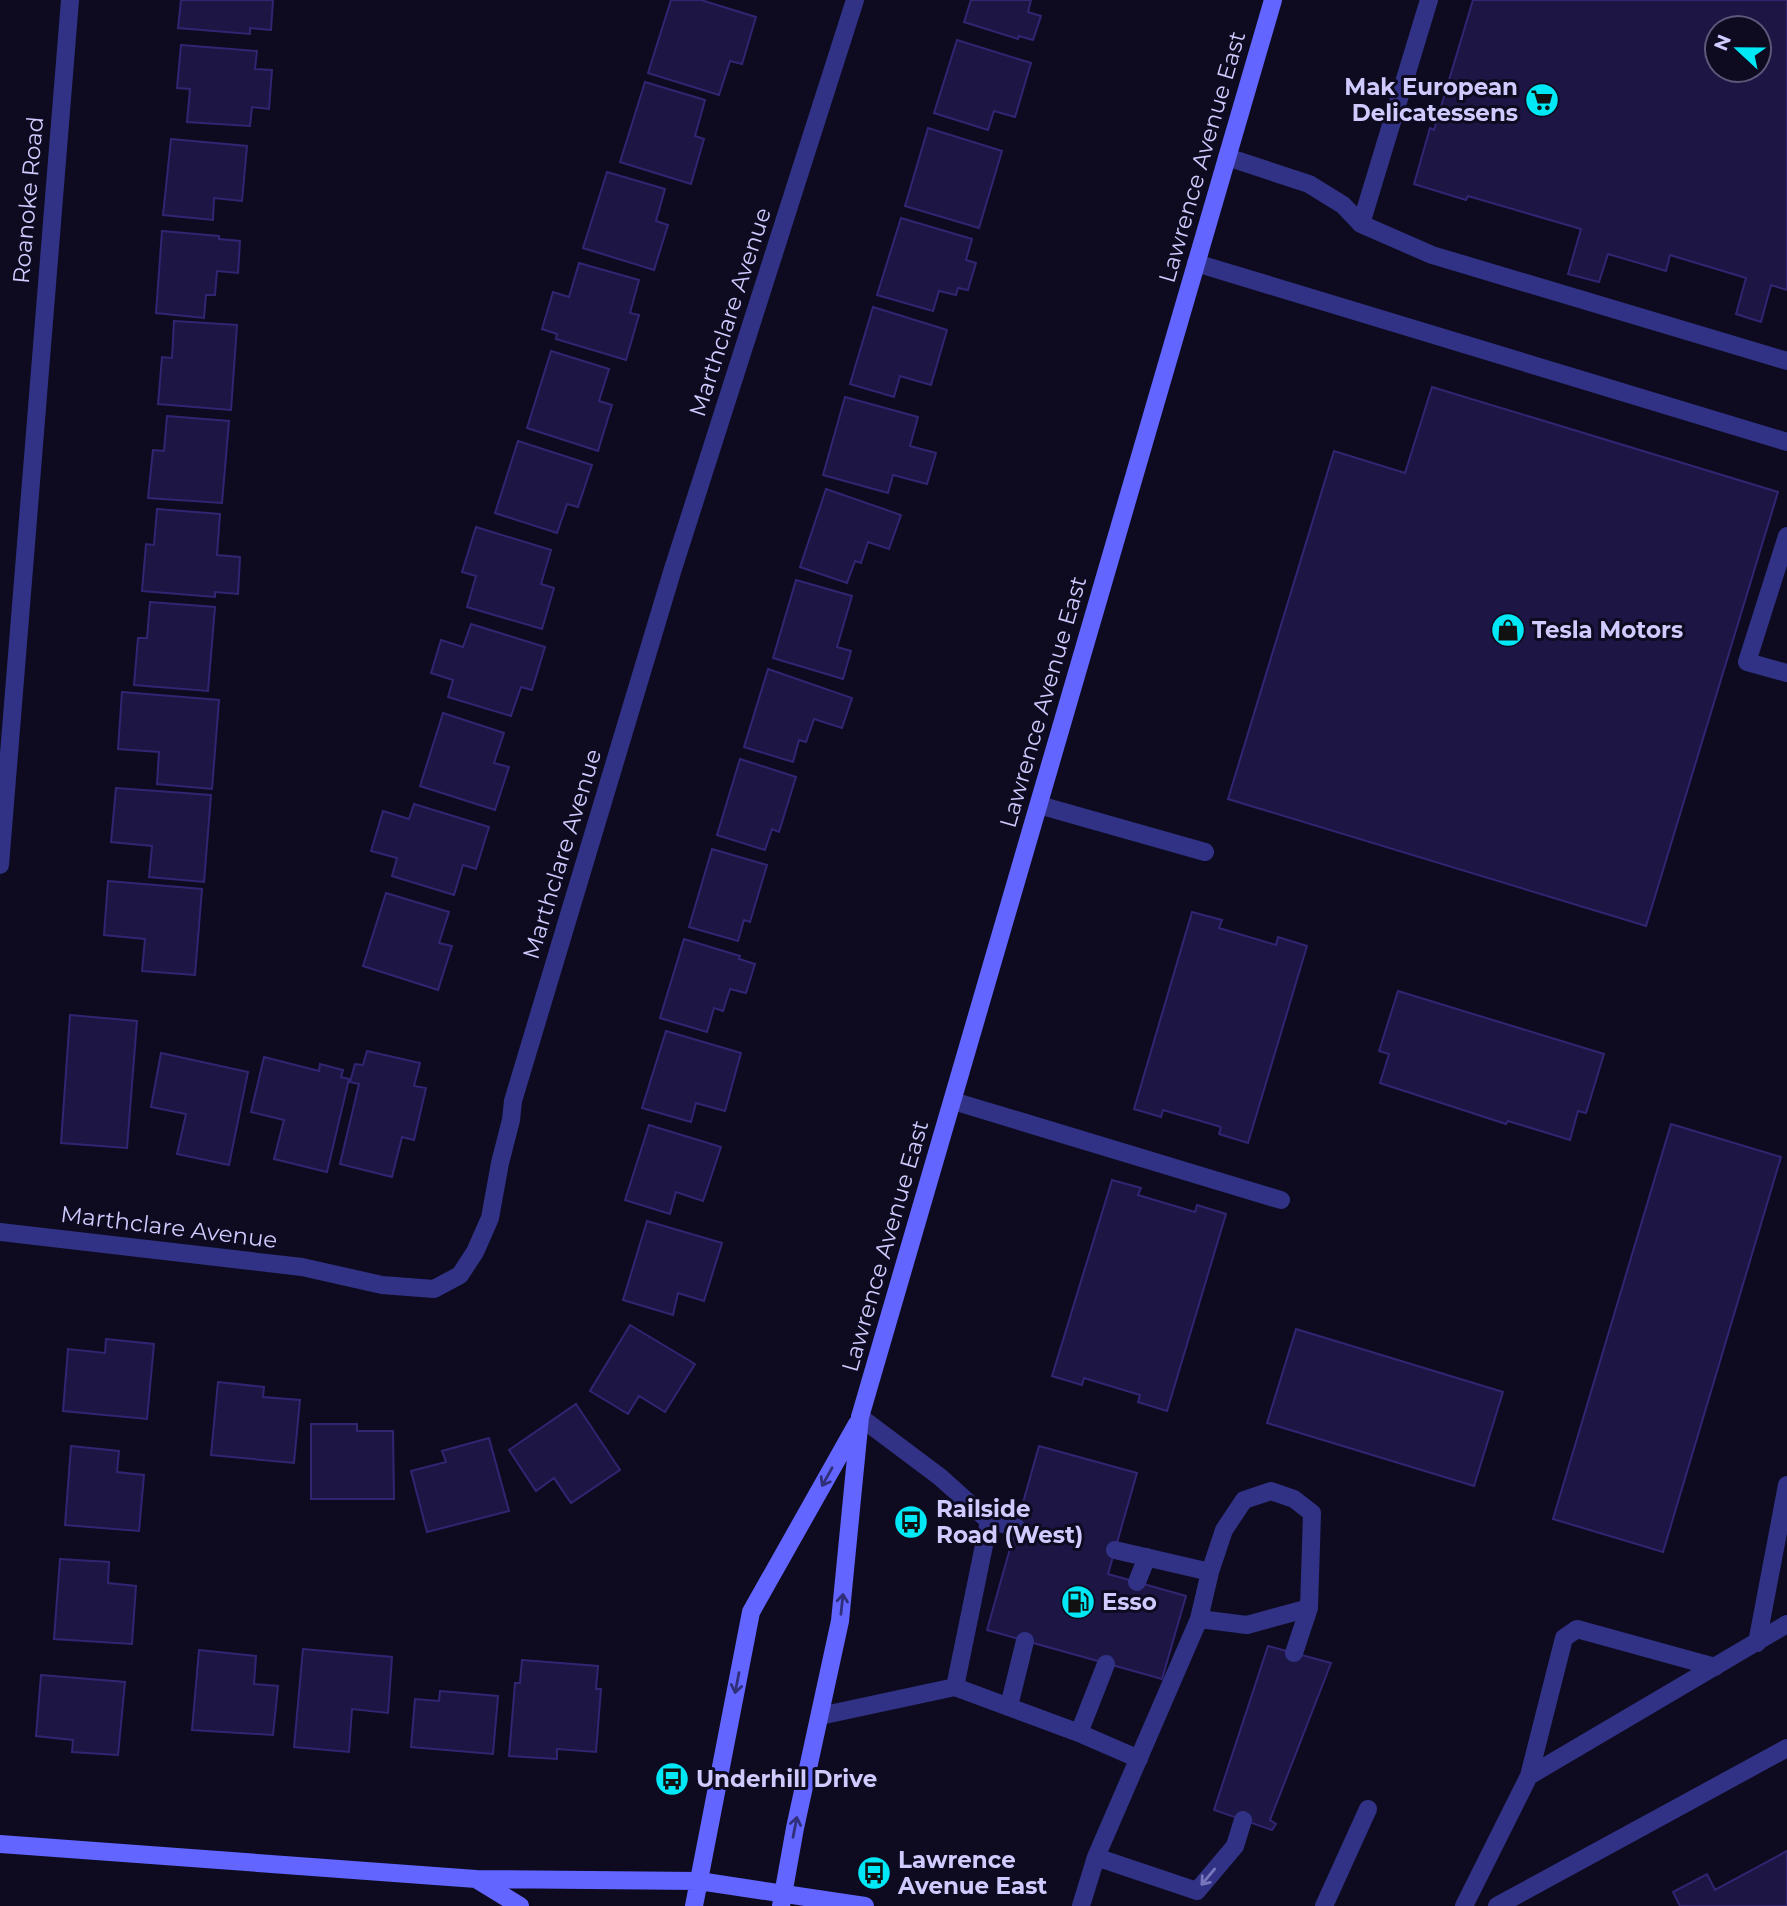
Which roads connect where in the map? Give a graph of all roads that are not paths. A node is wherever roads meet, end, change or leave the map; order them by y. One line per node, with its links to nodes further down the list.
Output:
1 (70, 0): 14 (street, Roanoke Road)
2 (855, 0): 17 (street, Marthclare Avenue)
3 (1273, 0): 5 (main road, Lawrence Avenue East)
4 (1429, 0): 6 (street)
5 (1227, 157): 6 (street); 7 (main road, Lawrence Avenue East)
6 (1361, 224): 8 (street)
7 (1196, 264): 9 (street); 12 (main road, Lawrence Avenue East)
8 (1787, 361)
9 (1787, 442)
10 (1787, 536): 11 (street)
11 (1787, 673)
12 (1039, 805): 13 (street); 15 (main road, Lawrence Avenue East)
13 (1205, 852)
14 (0, 865)
15 (953, 1101): 16 (street); 18 (main road, Lawrence Avenue East)
16 (1281, 1200)
17 (0, 1232)
18 (860, 1418): 20 (street); 36 (main road, Lawrence Avenue East, one-way to 18); 46 (main road, Lawrence Avenue East, one-way to 46)
19 (1787, 1485): 30 (street)
20 (989, 1521): 21 (street); 34 (street)
21 (1016, 1527)
22 (1115, 1550): 23 (street)
23 (1147, 1557): 24 (street); 25 (street)
24 (1210, 1572): 26 (street); 27 (street)
25 (1137, 1582)
26 (1309, 1608): 27 (street); 31 (street)
27 (1199, 1619): 39 (street)
28 (1787, 1624): 30 (street)
29 (1025, 1640): 35 (street)
30 (1758, 1643): 33 (street)
31 (1294, 1653)
32 (1106, 1664): 37 (street)
33 (1715, 1667): 40 (street); 40 (street)
34 (955, 1687): 35 (street); 36 (street)
35 (1009, 1706): 37 (street)
36 (820, 1716): 47 (main road, Lawrence Avenue East, one-way to 36)
37 (1079, 1733): 39 (street)
38 (1787, 1748): 54 (street)
39 (1139, 1759): 44 (street)
40 (1529, 1776): 53 (street)
41 (1368, 1810): 52 (street)
42 (1243, 1820): 44 (street, one-way to 44)
43 (0, 1844): 45 (main road)
44 (1096, 1857): 51 (street)
45 (477, 1879): 46 (main road); 48 (main road)
46 (699, 1881): 47 (main road); 49 (main road, Lawrence Avenue East)
47 (783, 1900): 50 (main road)
48 (520, 1906)
49 (694, 1906)
50 (864, 1906)
51 (1081, 1906)
52 (1324, 1906)
53 (1464, 1906)
54 (1497, 1906)

